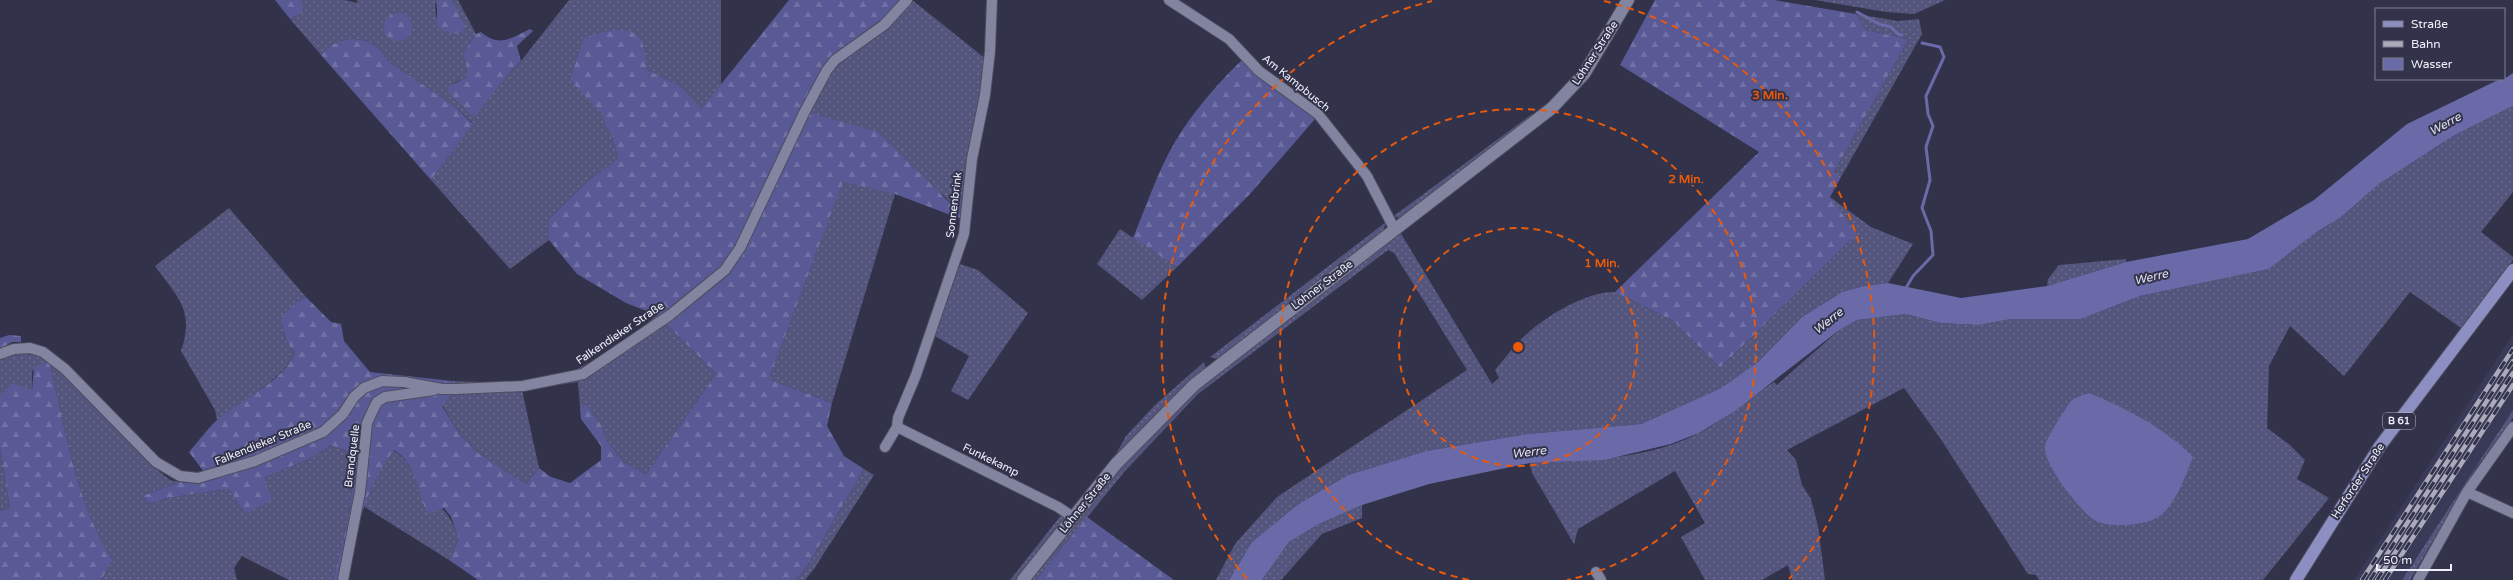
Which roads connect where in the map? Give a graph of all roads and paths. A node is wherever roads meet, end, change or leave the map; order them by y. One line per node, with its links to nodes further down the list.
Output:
1 (907, 0): 8 (street, Falkendieker Straße)
2 (992, 0): 9 (street, Sonnenbrink)
3 (1170, 0): 5 (street, Am Kampbusch)
4 (1628, 0): 5 (main road, Löhner Straße)
5 (1395, 230): 14 (main road, Löhner Straße)
6 (2513, 270): 17 (main road, Herforder Straße / B 61)
7 (0, 354): 8 (street, Falkendieker Straße)
8 (442, 389): 15 (street, Brandquelle)
9 (897, 427): 11 (street, Sonnenbrink); 14 (street, Funkekamp)
10 (2513, 427): 12 (street)
11 (885, 447)
12 (2467, 492): 13 (street); 18 (street)
13 (2513, 513)
14 (1073, 517): 16 (main road, Löhner Straße)
15 (342, 580)
16 (1023, 580)
17 (2296, 580)
18 (2418, 580)

